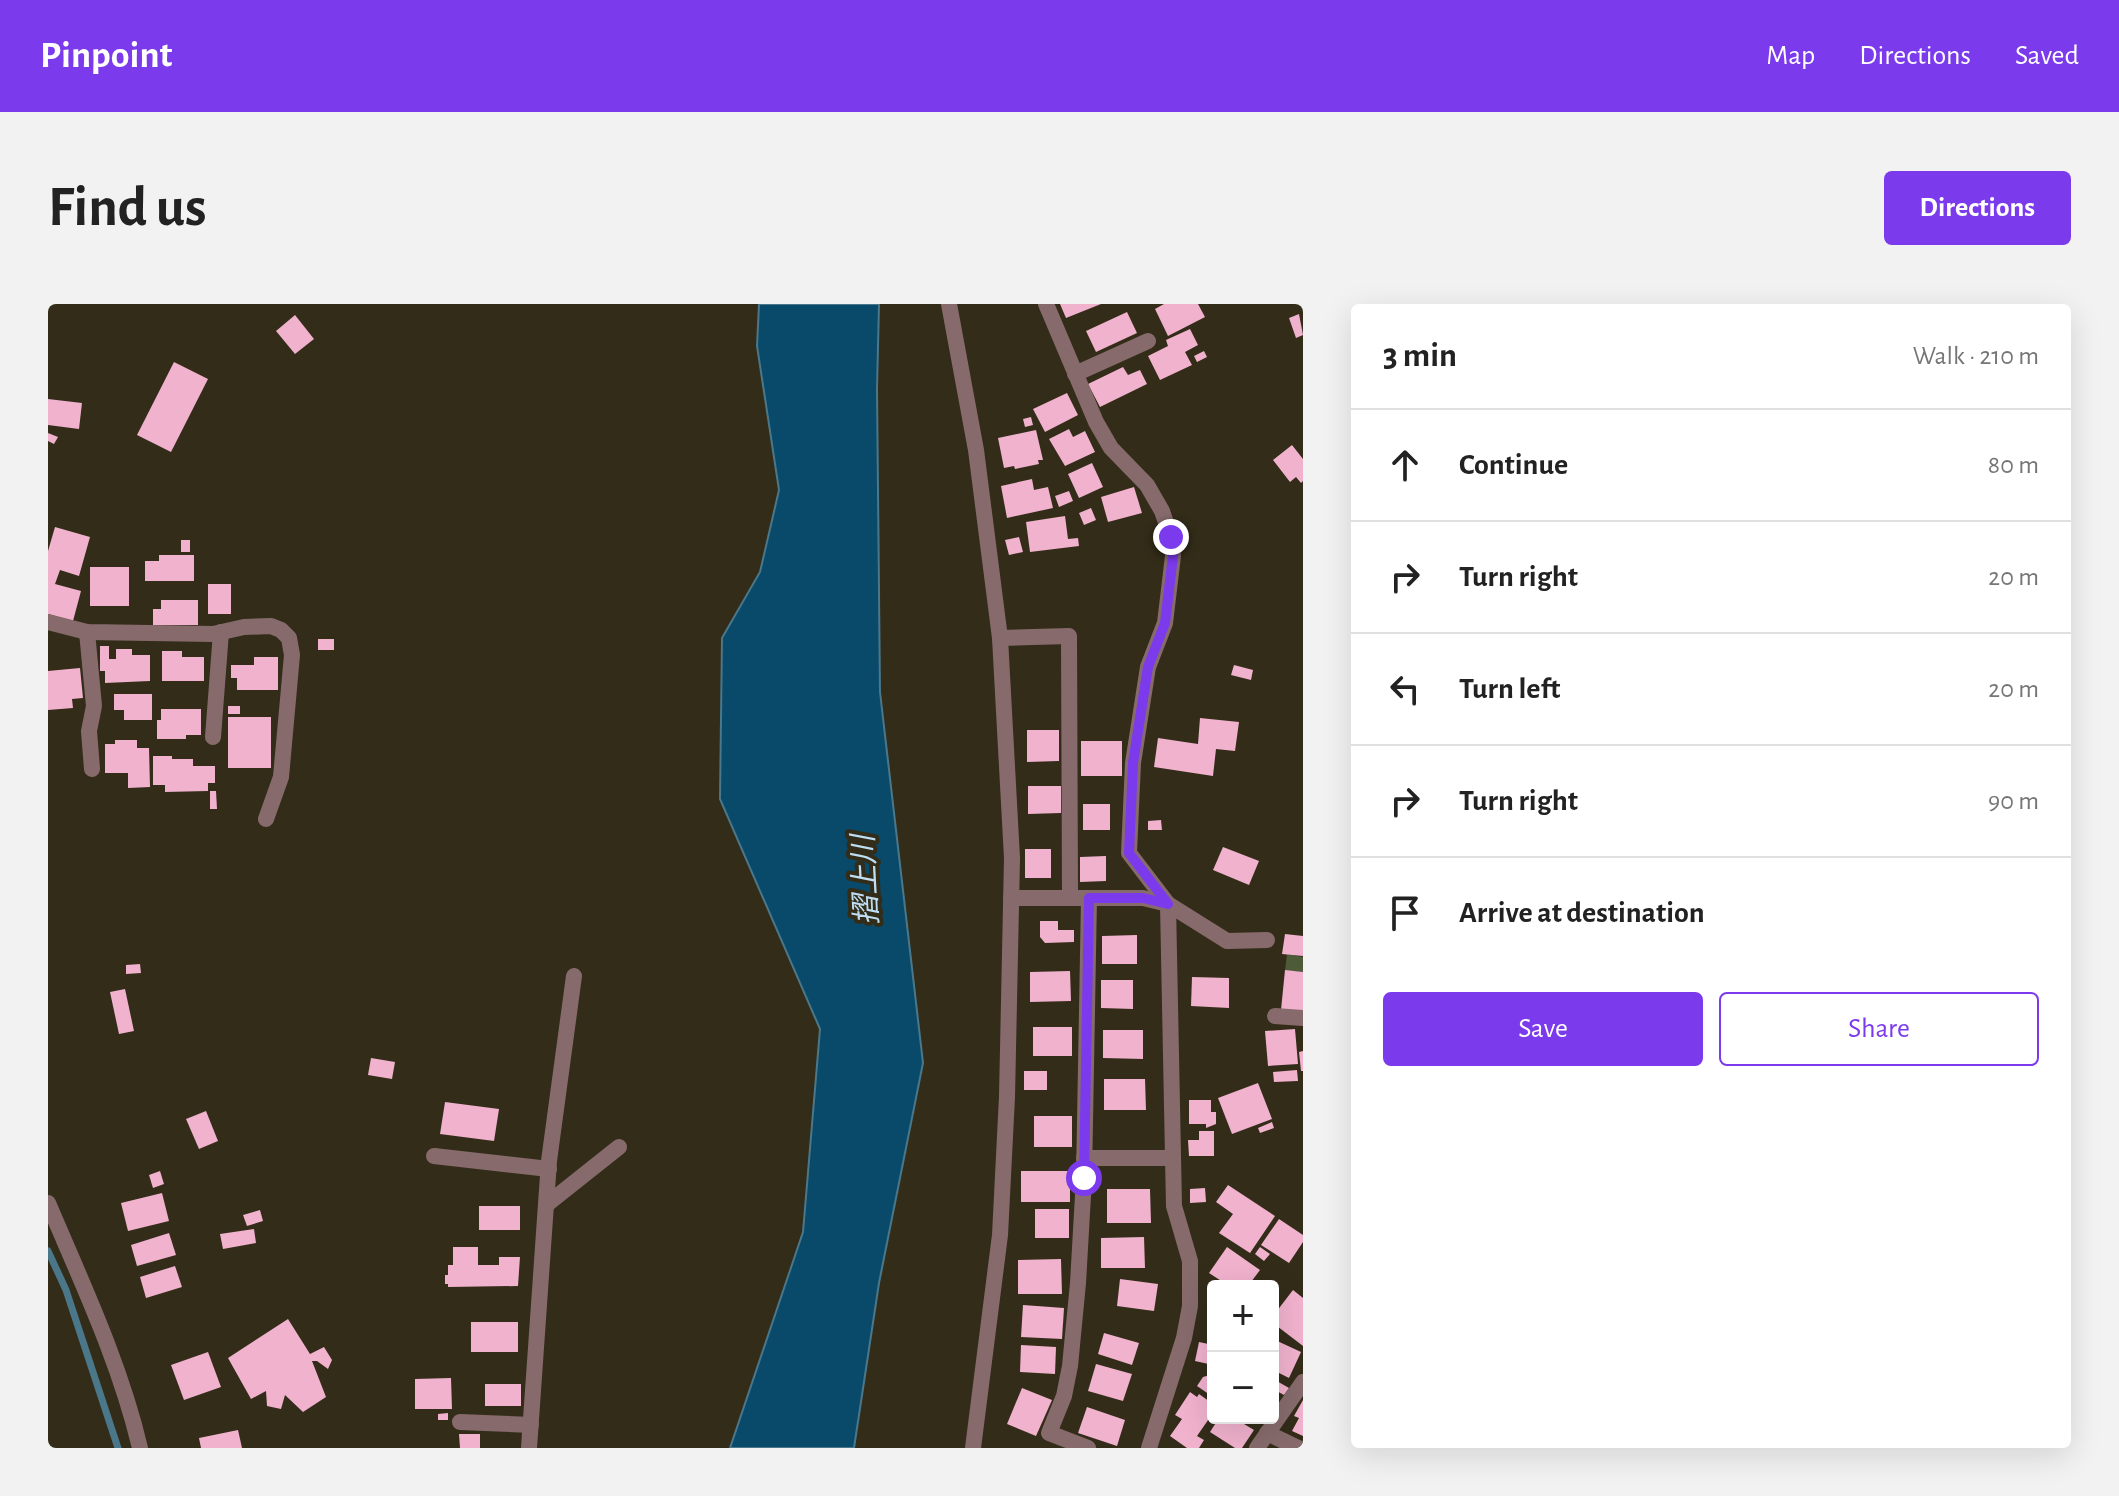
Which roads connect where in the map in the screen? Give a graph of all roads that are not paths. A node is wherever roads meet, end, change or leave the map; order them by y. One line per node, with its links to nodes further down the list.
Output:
1 (949, 304): 8 (street)
2 (1046, 304): 4 (street)
3 (1148, 341): 4 (street)
4 (1075, 374): 15 (street)
5 (48, 622): 6 (street)
6 (87, 632): 7 (street); 10 (street)
7 (221, 632): 9 (street); 11 (street)
8 (1000, 638): 12 (street); 13 (street)
9 (213, 737)
10 (92, 769)
11 (266, 819)
12 (1070, 897): 13 (street); 14 (street)
13 (1011, 898): 33 (street)
14 (1089, 898): 15 (street); 22 (street)
15 (1168, 904): 16 (street); 23 (street)
16 (1267, 940)
17 (574, 976): 24 (street)
18 (1275, 1016): 19 (street)
19 (1303, 1018)
20 (619, 1147): 26 (street)
21 (434, 1156): 24 (street)
22 (1084, 1158): 23 (street); 34 (street)
23 (1173, 1158): 35 (street)
24 (549, 1169): 26 (street)
25 (48, 1203): 31 (street)
26 (546, 1205): 29 (street)
27 (1303, 1382): 30 (street)
28 (460, 1422): 29 (street)
29 (531, 1425): 32 (street)
30 (1267, 1433): 36 (street); 37 (street)
31 (140, 1448)
32 (529, 1448)
33 (973, 1448)
34 (1088, 1448)
35 (1149, 1448)
36 (1257, 1448)
37 (1298, 1448)

